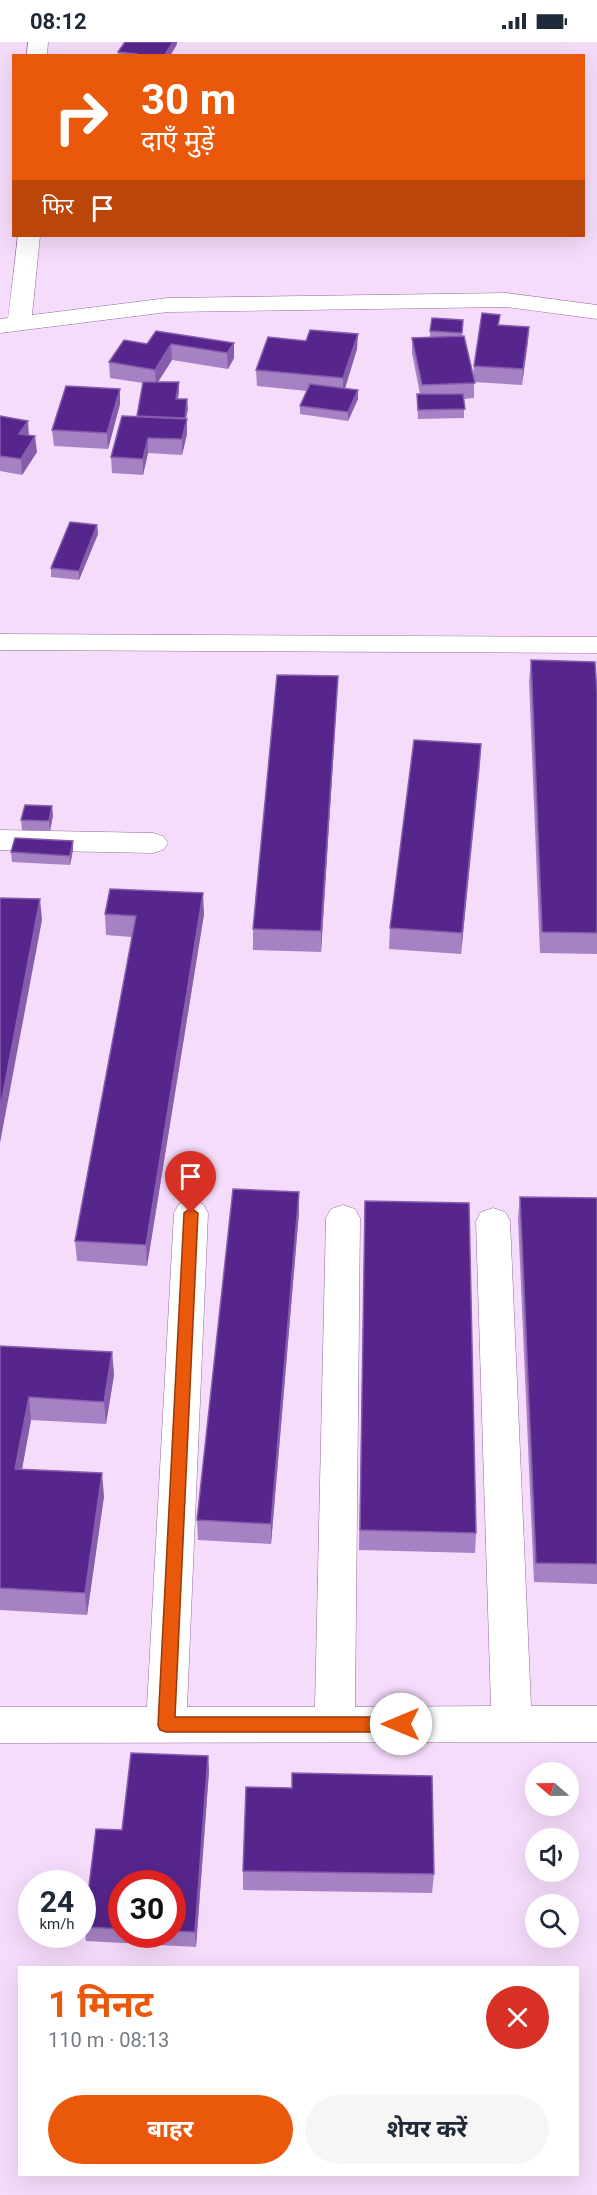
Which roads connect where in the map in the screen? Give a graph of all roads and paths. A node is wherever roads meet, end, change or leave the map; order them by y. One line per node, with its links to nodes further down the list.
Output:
1 (28, 237): 3 (street)
2 (597, 312): 3 (street)
3 (10, 325)
4 (0, 642): 5 (street)
5 (597, 645)
6 (0, 840): 7 (street)
7 (153, 843)
8 (191, 1213): 14 (street)
9 (343, 1218): 15 (street)
10 (493, 1221): 11 (street)
11 (512, 1724): 12 (street); 15 (street)
12 (597, 1724)
13 (0, 1725): 14 (street)
14 (166, 1725): 15 (street)
15 (334, 1725)

